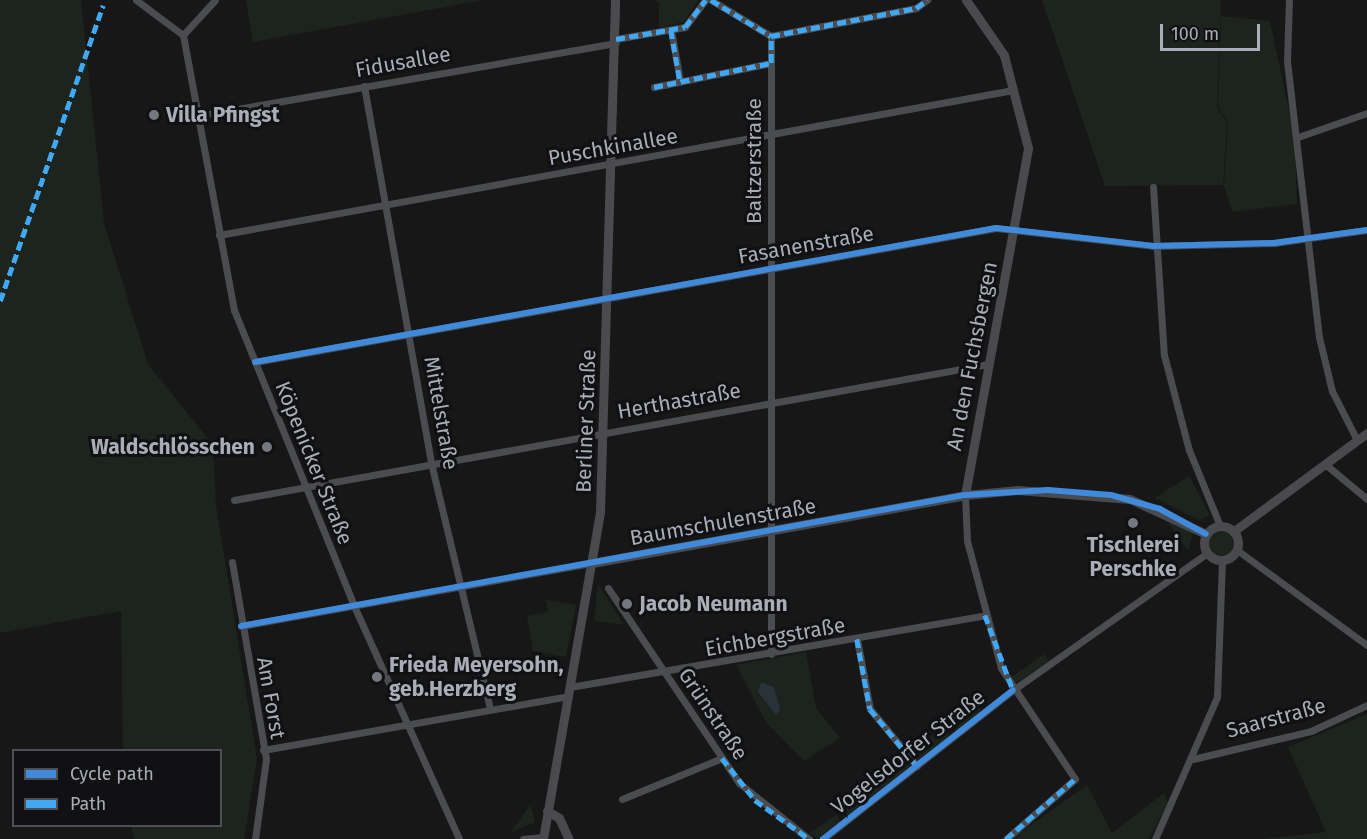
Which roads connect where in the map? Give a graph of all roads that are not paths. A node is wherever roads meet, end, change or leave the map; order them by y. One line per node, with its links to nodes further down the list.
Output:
1 (136, 0): 10 (street)
2 (215, 0): 10 (street)
3 (615, 0): 12 (street, Berliner Straße)
4 (705, 0): 9 (street, Fidusallee)
5 (711, 0): 11 (street)
6 (966, 0): 17 (street, An den Fuchsbergen)
7 (1289, 0): 21 (street)
8 (922, 2): 11 (street)
9 (671, 30): 12 (street, Fidusallee); 14 (street)
10 (183, 35): 19 (street, Köpenicker Straße)
11 (771, 36): 13 (street)
12 (616, 41): 15 (street, Fidusallee); 22 (street, Berliner Straße)
13 (771, 63): 14 (street); 20 (street, Baltzerstraße)
14 (680, 81): 16 (street)
15 (364, 86): 19 (street, Fidusallee); 24 (street, Mittelstraße)
16 (654, 87)
17 (1013, 90): 20 (street, Puschkinallee); 26 (street, An den Fuchsbergen)
18 (1367, 113): 21 (street)
19 (197, 116): 27 (street, Köpenicker Straße)
20 (770, 135): 22 (street, Puschkinallee); 30 (street, Baltzerstraße)
21 (1298, 137): 28 (street)
22 (612, 164): 24 (street, Puschkinallee); 31 (street, Berliner Straße)
23 (1153, 187): 29 (street)
24 (385, 205): 27 (street, Puschkinallee); 32 (street, Mittelstraße)
25 (1367, 230): 28 (street, Fasanenstraße)
26 (1014, 232): 29 (street, Fasanenstraße); 30 (street, Fasanenstraße); 34 (street, An den Fuchsbergen)
27 (219, 236): 33 (street, Köpenicker Straße)
28 (1306, 240): 29 (street, Fasanenstraße); 38 (street)
29 (1153, 246): 45 (street)
30 (770, 268): 31 (street, Fasanenstraße); 35 (street, Baltzerstraße)
31 (608, 296): 32 (street, Fasanenstraße); 36 (street, Berliner Straße)
32 (411, 332): 33 (street, Fasanenstraße); 39 (street, Mittelstraße)
33 (255, 362): 41 (street, Köpenicker Straße)
34 (988, 364): 35 (street, Herthastraße); 42 (street, An den Fuchsbergen)
35 (768, 402): 36 (street, Herthastraße); 46 (street, Baltzerstraße)
36 (603, 432): 39 (street, Herthastraße); 53 (street, Berliner Straße)
37 (1367, 433): 38 (street)
38 (1357, 440): 40 (street)
39 (431, 463): 41 (street, Herthastraße); 54 (street, Mittelstraße)
40 (1324, 464): 43 (street); 47 (street)
41 (307, 486): 44 (street, Herthastraße); 56 (street, Köpenicker Straße)
42 (965, 495): 46 (street, Baumschulenstraße); 48 (street, Baumschulenstraße); 57 (street, An den Fuchsbergen)
43 (1367, 499)
44 (234, 500)
45 (1220, 526): 47 (street); 48 (street)
46 (769, 530): 53 (street, Baumschulenstraße); 61 (street, Baltzerstraße)
47 (1234, 531): 49 (street)
48 (1206, 534): 50 (street)
49 (1237, 550): 51 (street); 60 (street)
50 (1207, 553): 51 (street); 63 (street, Vogelsdorfer Straße)
51 (1222, 561): 70 (street)
52 (232, 562): 58 (street, Am Forst)
53 (592, 563): 54 (street, Baumschulenstraße); 64 (street, Berliner Straße)
54 (461, 587): 56 (street, Baumschulenstraße); 66 (street, Mittelstraße)
55 (608, 588): 62 (street, Grünstraße)
56 (354, 606): 58 (street, Baumschulenstraße); 67 (street, Köpenicker Straße)
57 (985, 615): 59 (street, Eichbergstraße); 63 (street, An den Fuchsbergen)
58 (241, 626): 68 (street, Am Forst)
59 (858, 639): 61 (street, Eichbergstraße); 71 (street)
60 (1367, 645)
61 (771, 654): 62 (street, Eichbergstraße)
62 (666, 673): 64 (street, Eichbergstraße); 69 (street, Grünstraße)
63 (1013, 690): 71 (street, Vogelsdorfer Straße); 81 (street, An den Fuchsbergen)
64 (569, 691): 66 (street, Eichbergstraße); 73 (street, Berliner Straße)
65 (1367, 705): 70 (street, Saarstraße)
66 (490, 708): 67 (street, Eichbergstraße)
67 (406, 726): 68 (street, Eichbergstraße); 76 (street, Köpenicker Straße)
68 (264, 750): 75 (street, Am Forst)
69 (722, 758): 72 (street); 79 (street, Grünstraße)
70 (1193, 759): 82 (street)
71 (917, 766): 80 (street, Vogelsdorfer Straße)
72 (622, 799)
73 (551, 813): 74 (street, Berliner Straße); 78 (street)
74 (543, 838): 77 (street)
75 (255, 839)
76 (459, 839)
77 (523, 839)
78 (569, 839)
79 (809, 839)
80 (823, 839)
81 (1006, 839)
82 (1155, 839)

